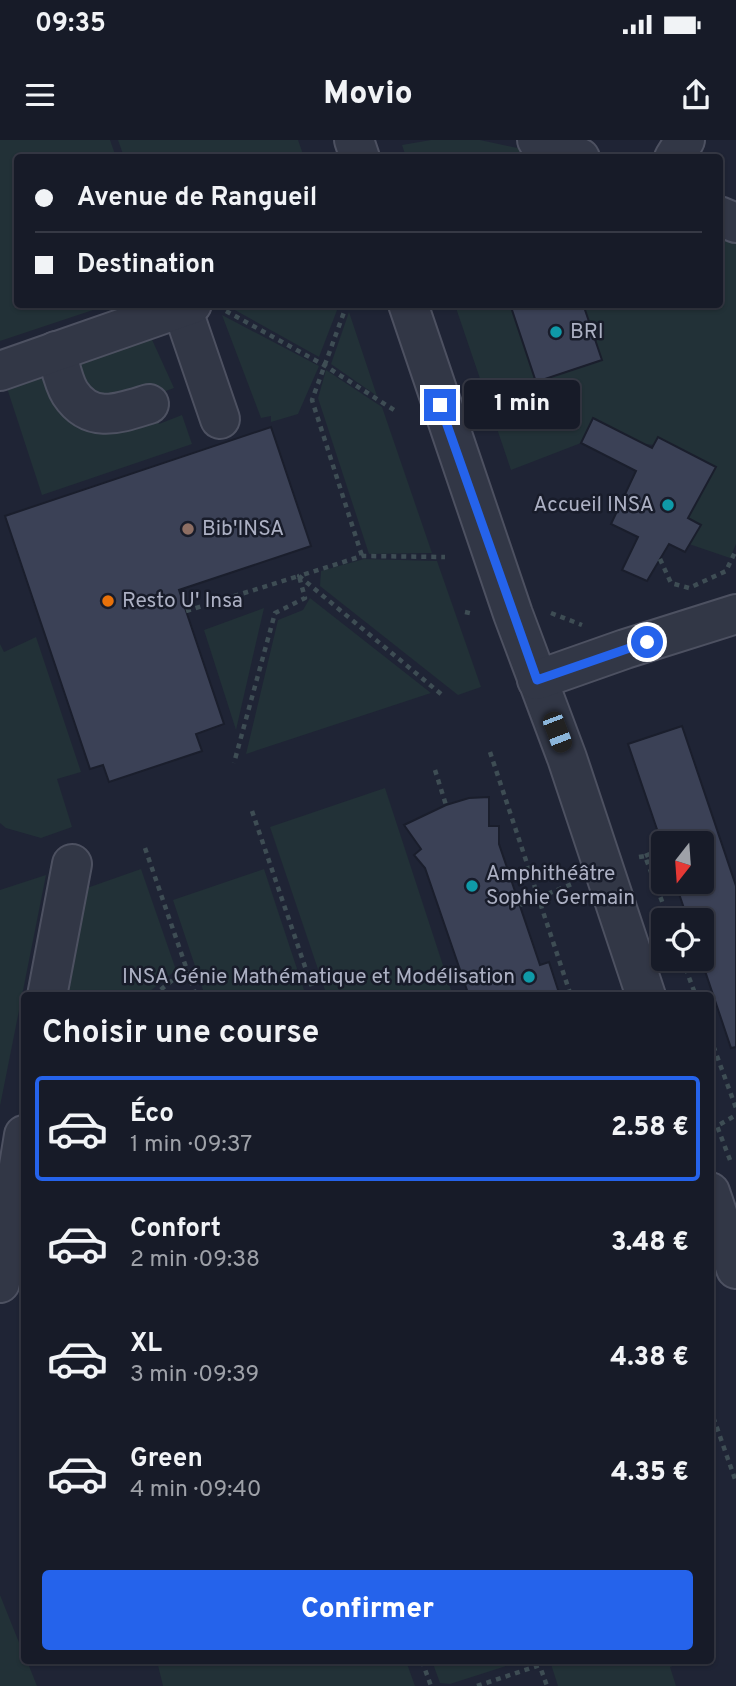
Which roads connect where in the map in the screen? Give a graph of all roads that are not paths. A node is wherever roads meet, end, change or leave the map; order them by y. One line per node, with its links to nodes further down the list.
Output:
1 (537, 140): 2 (street)
2 (570, 154)
3 (195, 308): 6 (street)
4 (198, 308): 9 (street)
5 (409, 308): 11 (street)
6 (56, 351): 7 (street); 8 (street)
7 (0, 371)
8 (149, 404)
9 (220, 419)
10 (736, 614): 11 (street)
11 (537, 680): 14 (street)
12 (72, 864): 13 (street)
13 (48, 992)
14 (645, 992)
15 (21, 1157): 18 (street)
16 (714, 1204): 17 (street)
17 (736, 1269)
18 (0, 1278)

